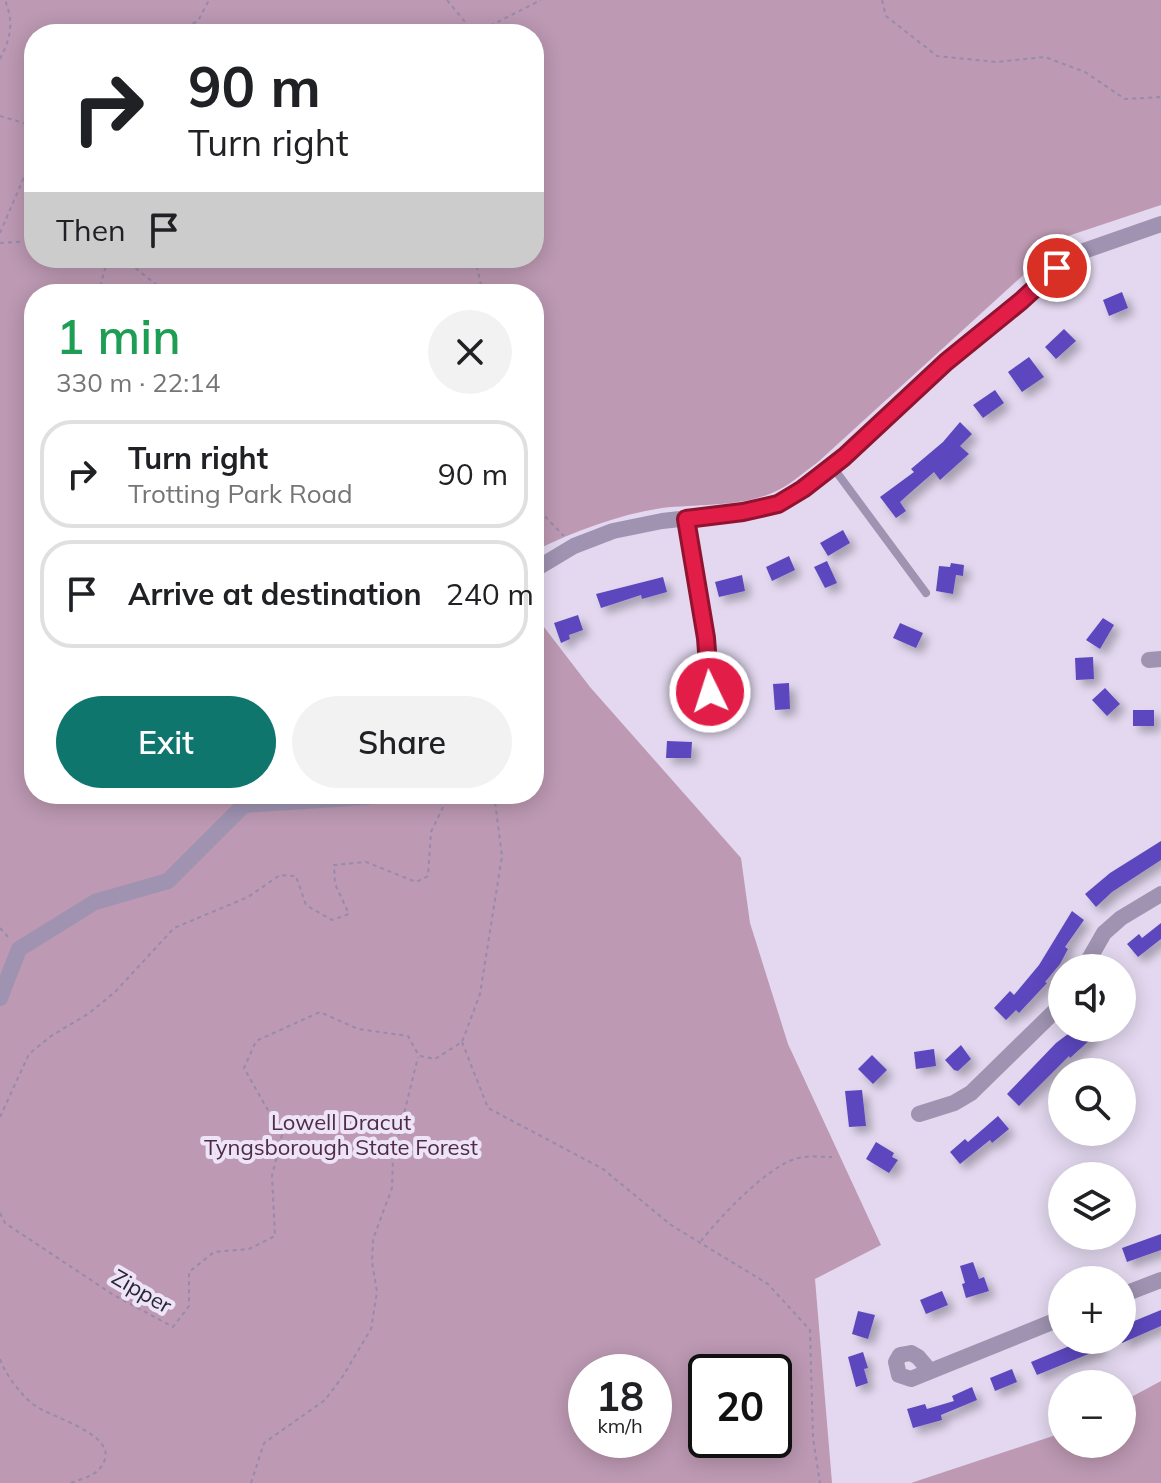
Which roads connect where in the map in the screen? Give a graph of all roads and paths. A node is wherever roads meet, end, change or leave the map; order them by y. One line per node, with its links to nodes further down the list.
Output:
1 (5, 0): 9 (path)
2 (209, 0): 6 (path)
3 (447, 0): 7 (path)
4 (541, 0): 8 (path)
5 (882, 0): 10 (path)
6 (192, 24)
7 (467, 24)
8 (495, 24)
9 (0, 59)
10 (1161, 97)
11 (0, 116): 12 (path)
12 (24, 123)
13 (24, 177): 15 (path)
14 (1161, 224): 20 (street)
15 (0, 233)
16 (24, 242): 17 (path)
17 (0, 243)
18 (136, 268): 19 (path)
19 (156, 284)
20 (832, 466): 22 (street); 25 (lane)
21 (544, 515): 23 (path)
22 (686, 519): 23 (street); 26 (lane)
23 (574, 546): 24 (street)
24 (544, 564)
25 (926, 593)
26 (710, 692)
27 (259, 804): 32 (street)
28 (444, 804): 37 (path)
29 (495, 804): 34 (path)
30 (1161, 894): 31 (street)
31 (1092, 954)
32 (0, 998)
33 (1048, 1018): 36 (street)
34 (462, 1042): 35 (path); 40 (path)
35 (419, 1056): 39 (path, Zipper); 47 (path)
36 (919, 1114)
37 (0, 1117)
38 (832, 1157): 40 (path)
39 (0, 1213)
40 (700, 1242): 48 (path)
41 (1161, 1280): 42 (street)
42 (1136, 1290)
43 (1048, 1324): 45 (street)
44 (0, 1359): 46 (path)
45 (930, 1371)
46 (70, 1483)
47 (251, 1483)
48 (820, 1483)

